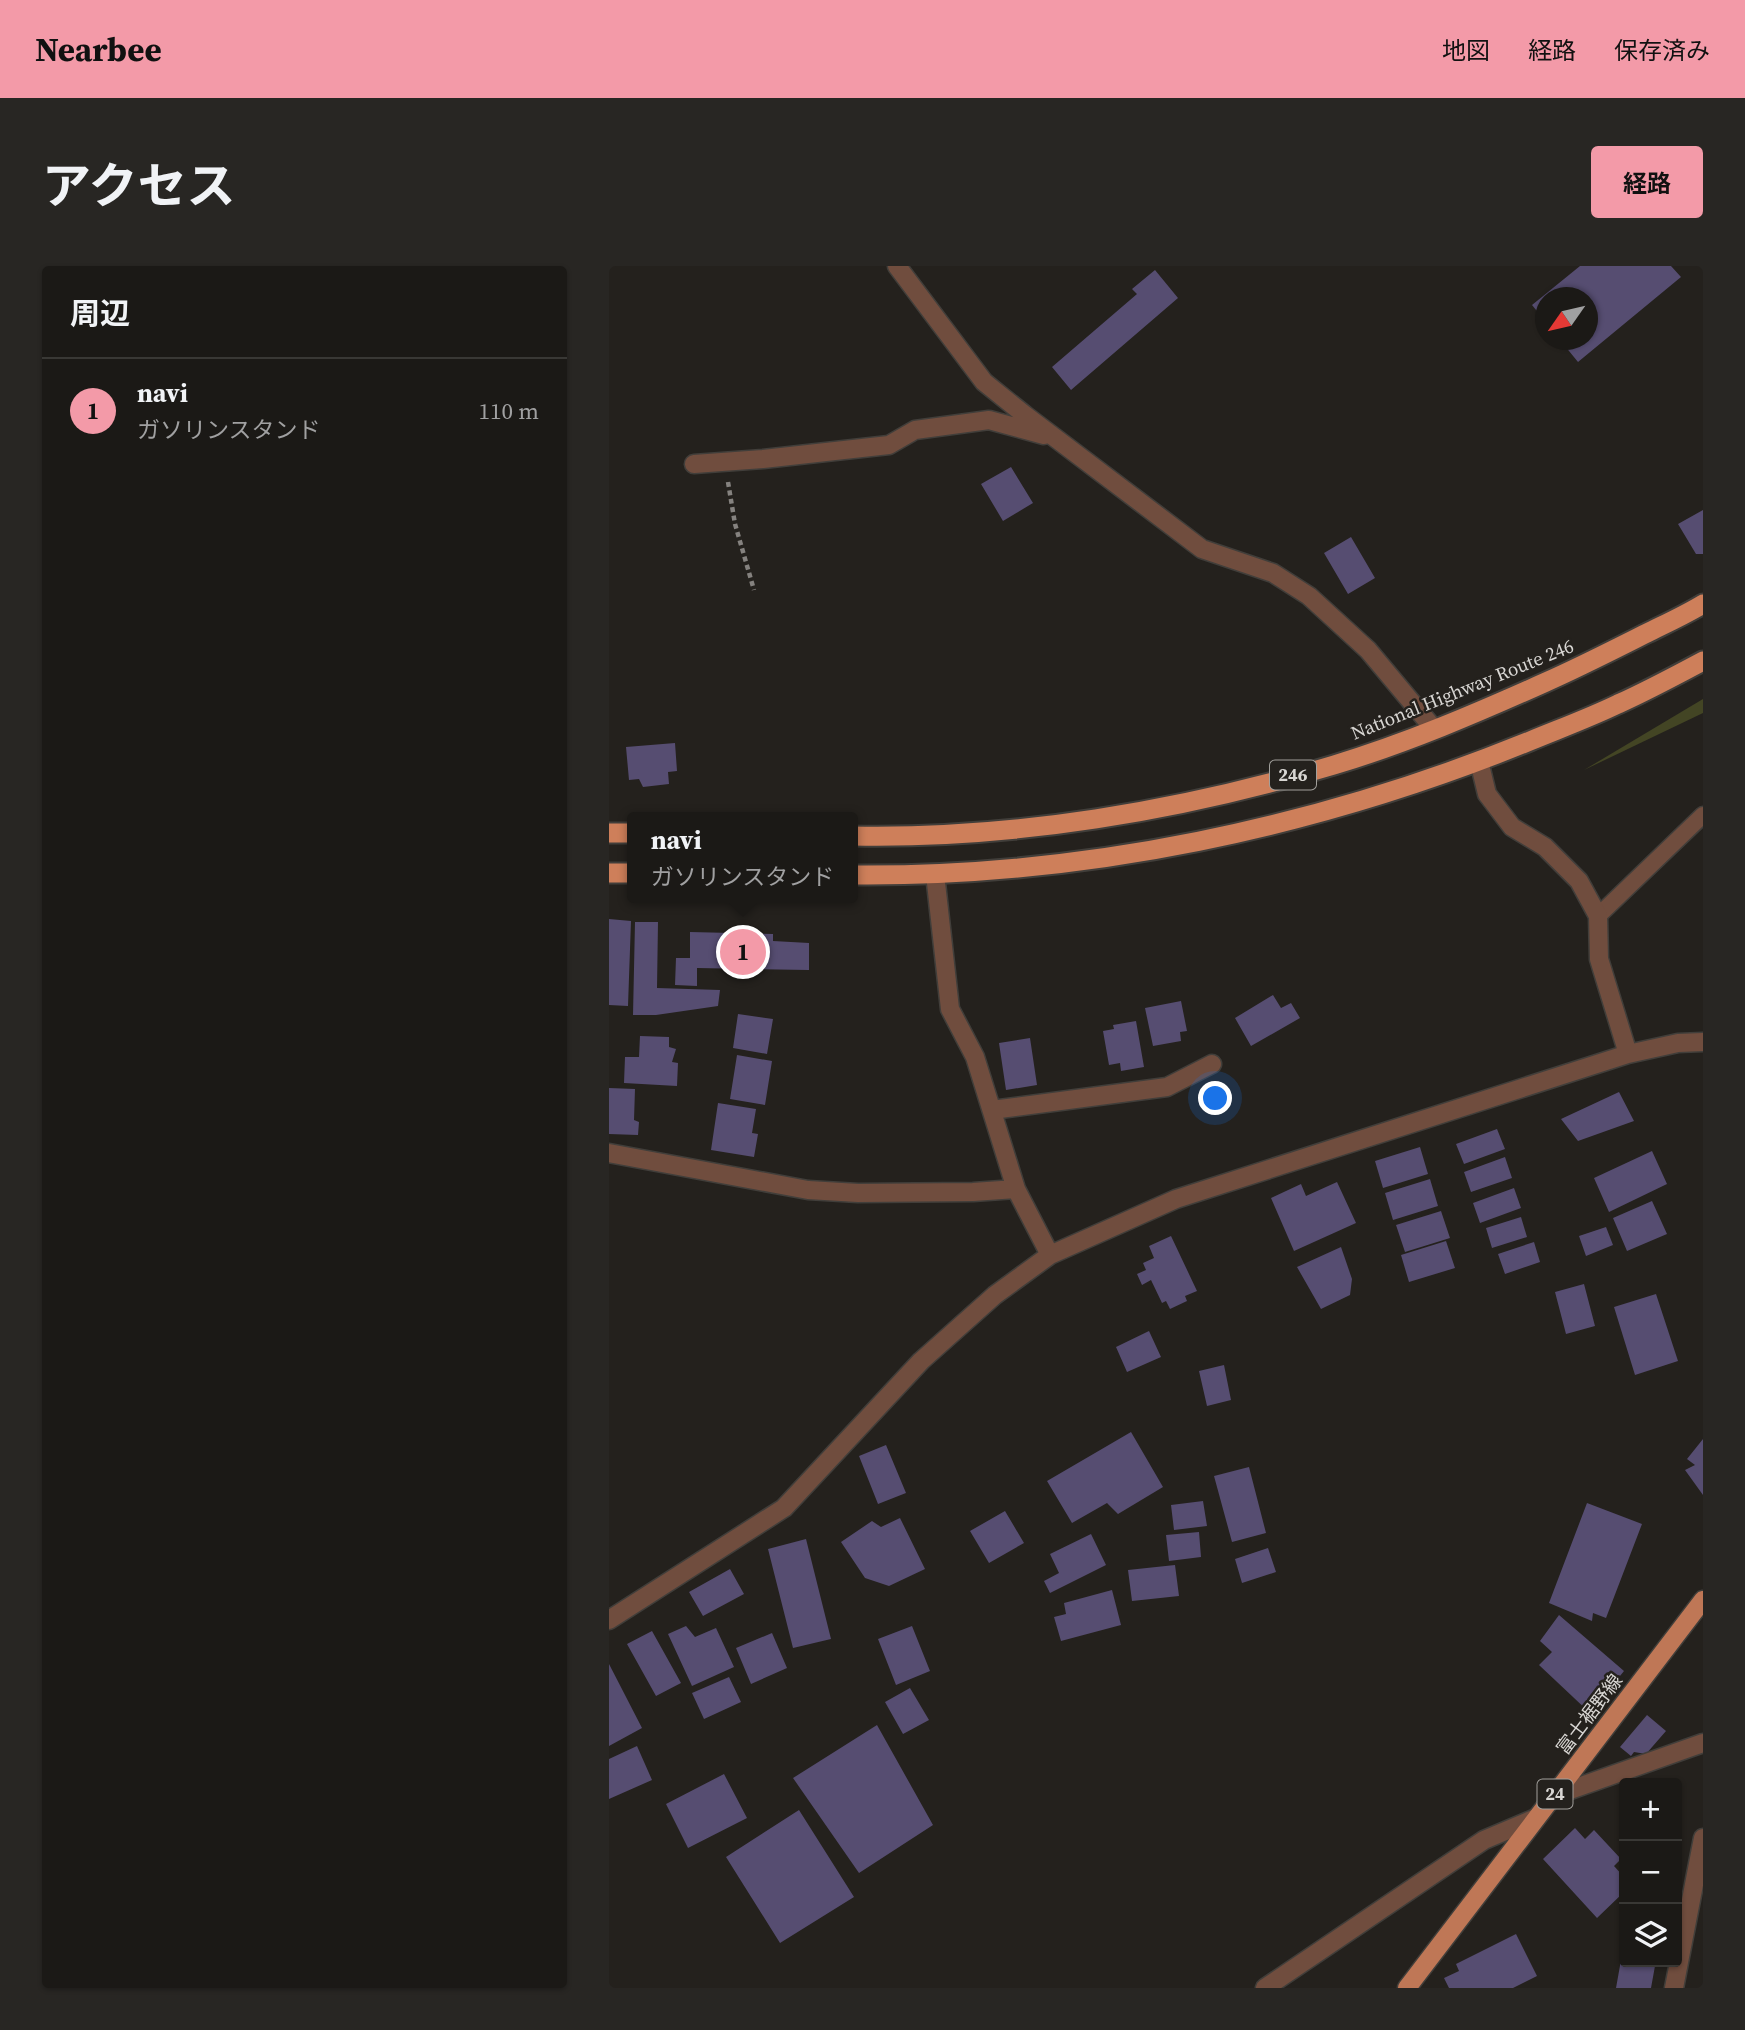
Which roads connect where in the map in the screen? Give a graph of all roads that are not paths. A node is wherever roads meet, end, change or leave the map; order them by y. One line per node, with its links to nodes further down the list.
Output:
1 (897, 266): 2 (street)
2 (1054, 438): 3 (street); 6 (street)
3 (694, 464)
4 (1703, 604): 6 (highway, National Highway Route 246 / 246)
5 (1703, 661): 7 (highway, 246)
6 (1434, 729): 11 (highway, National Highway Route 246 / 246)
7 (1479, 761): 14 (highway, 246); 16 (street)
8 (1703, 815): 16 (lane)
9 (609, 832): 10 (highway)
10 (627, 833)
11 (858, 836)
12 (609, 873): 13 (highway)
13 (627, 873)
14 (935, 874): 15 (highway, 246); 20 (street)
15 (858, 875)
16 (1598, 916): 18 (street)
17 (1703, 1042): 18 (street)
18 (1628, 1054): 23 (street)
19 (1212, 1064): 20 (street)
20 (992, 1110): 22 (street)
21 (609, 1153): 22 (street)
22 (1016, 1189): 23 (street)
23 (1050, 1255): 25 (street)
24 (1703, 1600): 27 (main road, 富士裾野線 / 24)
25 (609, 1620)
26 (1703, 1743): 27 (street)
27 (1553, 1796): 28 (main road, 富士裾野線 / 24)
28 (1536, 1818): 30 (street); 31 (main road, 富士裾野線 / 24)
29 (1703, 1838): 32 (street)
30 (1265, 1988)
31 (1407, 1988)
32 (1674, 1988)

